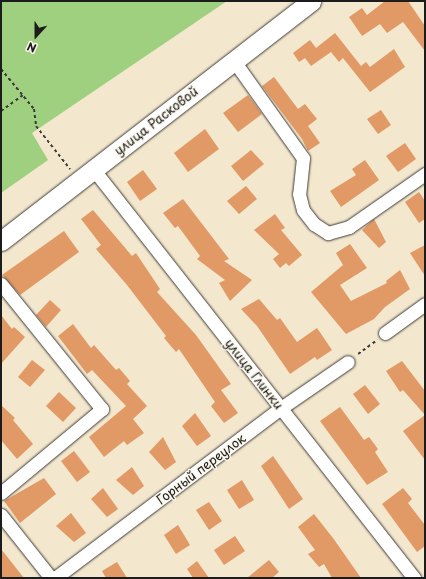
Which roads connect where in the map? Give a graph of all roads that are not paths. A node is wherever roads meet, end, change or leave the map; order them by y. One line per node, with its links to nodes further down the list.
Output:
1 (311, 1): 2 (street, улица Расковой)
2 (234, 61): 3 (street); 4 (street, улица Расковой)
3 (425, 174)
4 (87, 175): 5 (street, улица Расковой); 10 (street, улица Глинки)
5 (1, 241)
6 (1, 284): 11 (street)
7 (425, 304): 8 (street)
8 (386, 334)
9 (348, 362): 10 (street, Горный переулок)
10 (281, 408): 14 (street, Горный переулок); 15 (street, улица Глинки)
11 (1, 492)
12 (1, 515): 13 (street)
13 (51, 578)
14 (55, 578)
15 (414, 578)

